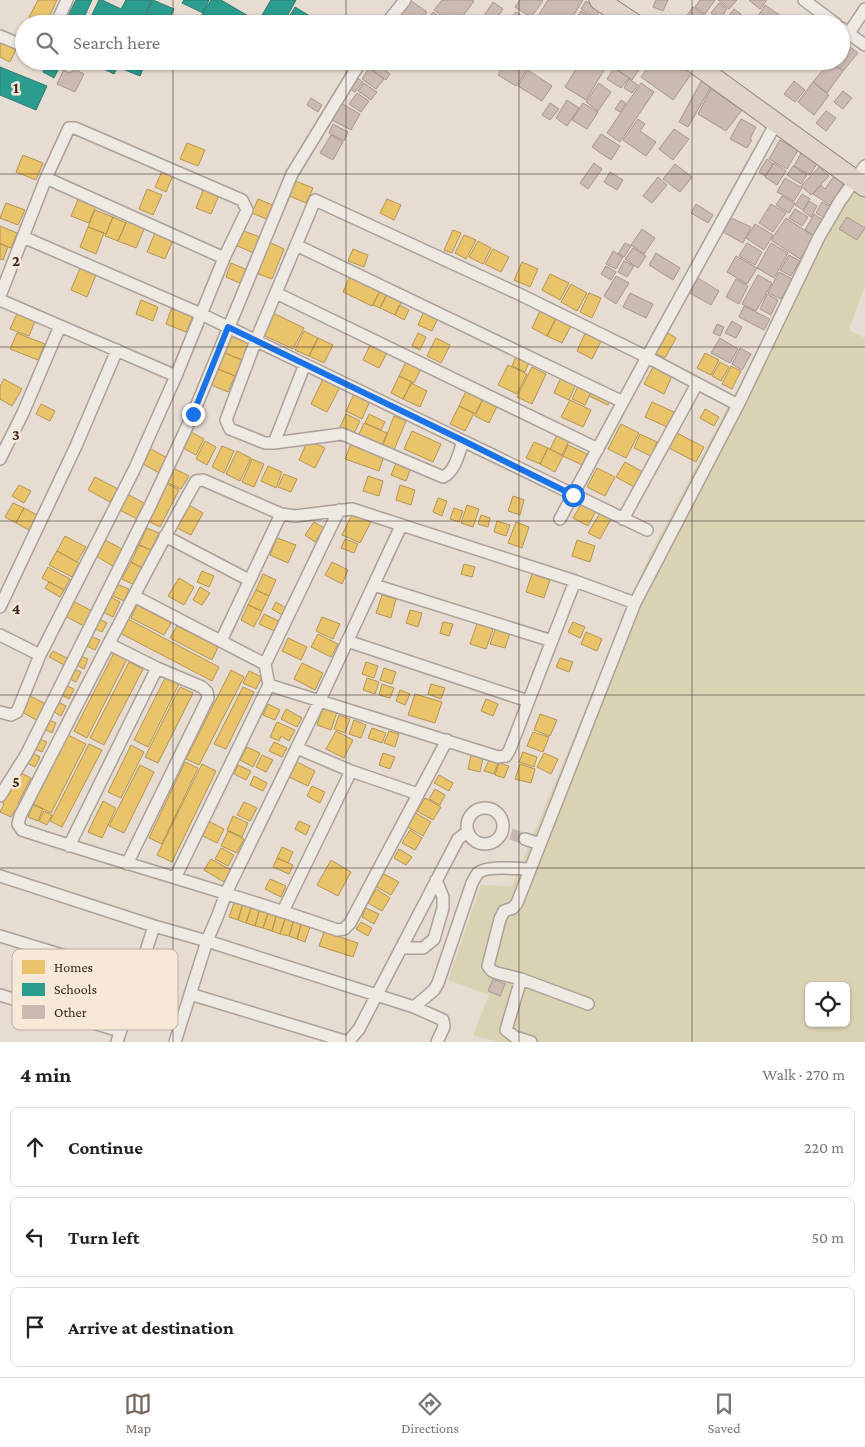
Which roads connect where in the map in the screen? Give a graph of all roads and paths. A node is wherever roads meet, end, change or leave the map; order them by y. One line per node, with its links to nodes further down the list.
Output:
1 (67, 0): 6 (street)
2 (405, 0): 7 (street)
3 (599, 0): 8 (highway)
4 (804, 0): 9 (street)
5 (865, 10): 10 (street)
6 (60, 15)
7 (393, 15)
8 (622, 15)
9 (824, 15)
10 (850, 25)
11 (850, 34): 14 (street)
12 (0, 36): 13 (street)
13 (15, 42)
14 (865, 45)
15 (356, 70): 27 (street)
16 (703, 70): 17 (highway)
17 (776, 123): 19 (highway); 30 (street)
18 (46, 178): 20 (street); 22 (street); 22 (street)
19 (862, 178): 35 (street)
20 (23, 237): 24 (street); 25 (street)
21 (296, 245): 23 (street); 30 (street); 34 (street)
22 (224, 258): 25 (street)
23 (276, 293): 28 (street); 38 (street)
24 (0, 298): 26 (street)
25 (201, 314): 27 (street); 32 (street)
26 (60, 326): 29 (street); 39 (street)
27 (228, 327): 28 (street); 70 (street)
28 (256, 340): 31 (street); 37 (street)
29 (117, 350): 32 (street); 53 (street)
30 (647, 357): 33 (street); 34 (street)
31 (305, 364): 36 (street); 37 (street)
32 (176, 376): 59 (street)
33 (697, 384): 35 (street); 44 (street)
34 (623, 402): 38 (street)
35 (738, 405): 52 (street)
36 (464, 441): 37 (street); 40 (street)
37 (274, 443)
38 (598, 449): 40 (street)
39 (0, 459)
40 (573, 495): 43 (street); 44 (street)
41 (339, 510): 42 (street); 45 (street); 60 (street)
42 (281, 514): 47 (street); 48 (street)
43 (560, 519)
44 (623, 519): 46 (street)
45 (401, 526): 49 (street); 50 (street)
46 (646, 530)
47 (165, 536): 48 (street); 51 (street)
48 (249, 580): 55 (street)
49 (575, 581): 52 (street); 57 (street)
50 (374, 585): 56 (street); 57 (street)
51 (134, 596): 55 (street); 58 (street)
52 (635, 603): 73 (street)
53 (0, 607)
54 (0, 635): 59 (street)
55 (221, 641): 60 (street)
56 (347, 641): 63 (street); 64 (street)
57 (552, 641): 64 (street)
58 (109, 644): 61 (street); 74 (street)
59 (40, 655): 65 (street)
60 (264, 664): 62 (street)
61 (157, 668): 74 (street); 75 (street)
62 (268, 684): 63 (street); 78 (street)
63 (320, 700): 66 (street); 67 (street)
64 (528, 700): 66 (street)
65 (0, 712)
66 (447, 740): 69 (street)
67 (296, 748): 68 (street); 80 (street)
68 (351, 771): 69 (street); 81 (street)
69 (418, 794): 81 (street)
70 (0, 796)
71 (467, 832): 71 (street); 79 (street)
72 (525, 839): 73 (street)
73 (540, 844): 76 (street)
74 (69, 846): 75 (street)
75 (127, 864): 78 (street)
76 (530, 869): 88 (street); 94 (street)
77 (0, 876): 82 (street)
78 (175, 878): 80 (street)
79 (436, 880): 85 (street); 85 (street)
80 (226, 893): 81 (street); 84 (street)
81 (283, 911)
82 (154, 926): 84 (street); 87 (street)
83 (0, 936): 86 (street)
84 (207, 941): 89 (street); 91 (street)
85 (401, 948): 91 (street)
86 (42, 949)
87 (146, 949)
88 (521, 979): 93 (street); 100 (street)
89 (190, 994): 97 (street); 98 (street)
90 (0, 995): 92 (street)
91 (376, 995): 94 (street); 98 (street)
92 (12, 999)
93 (588, 1004)
94 (414, 1007): 99 (street)
95 (98, 1030): 96 (street)
96 (118, 1037)
97 (175, 1042)
98 (348, 1042)
99 (437, 1042)
100 (530, 1042)

